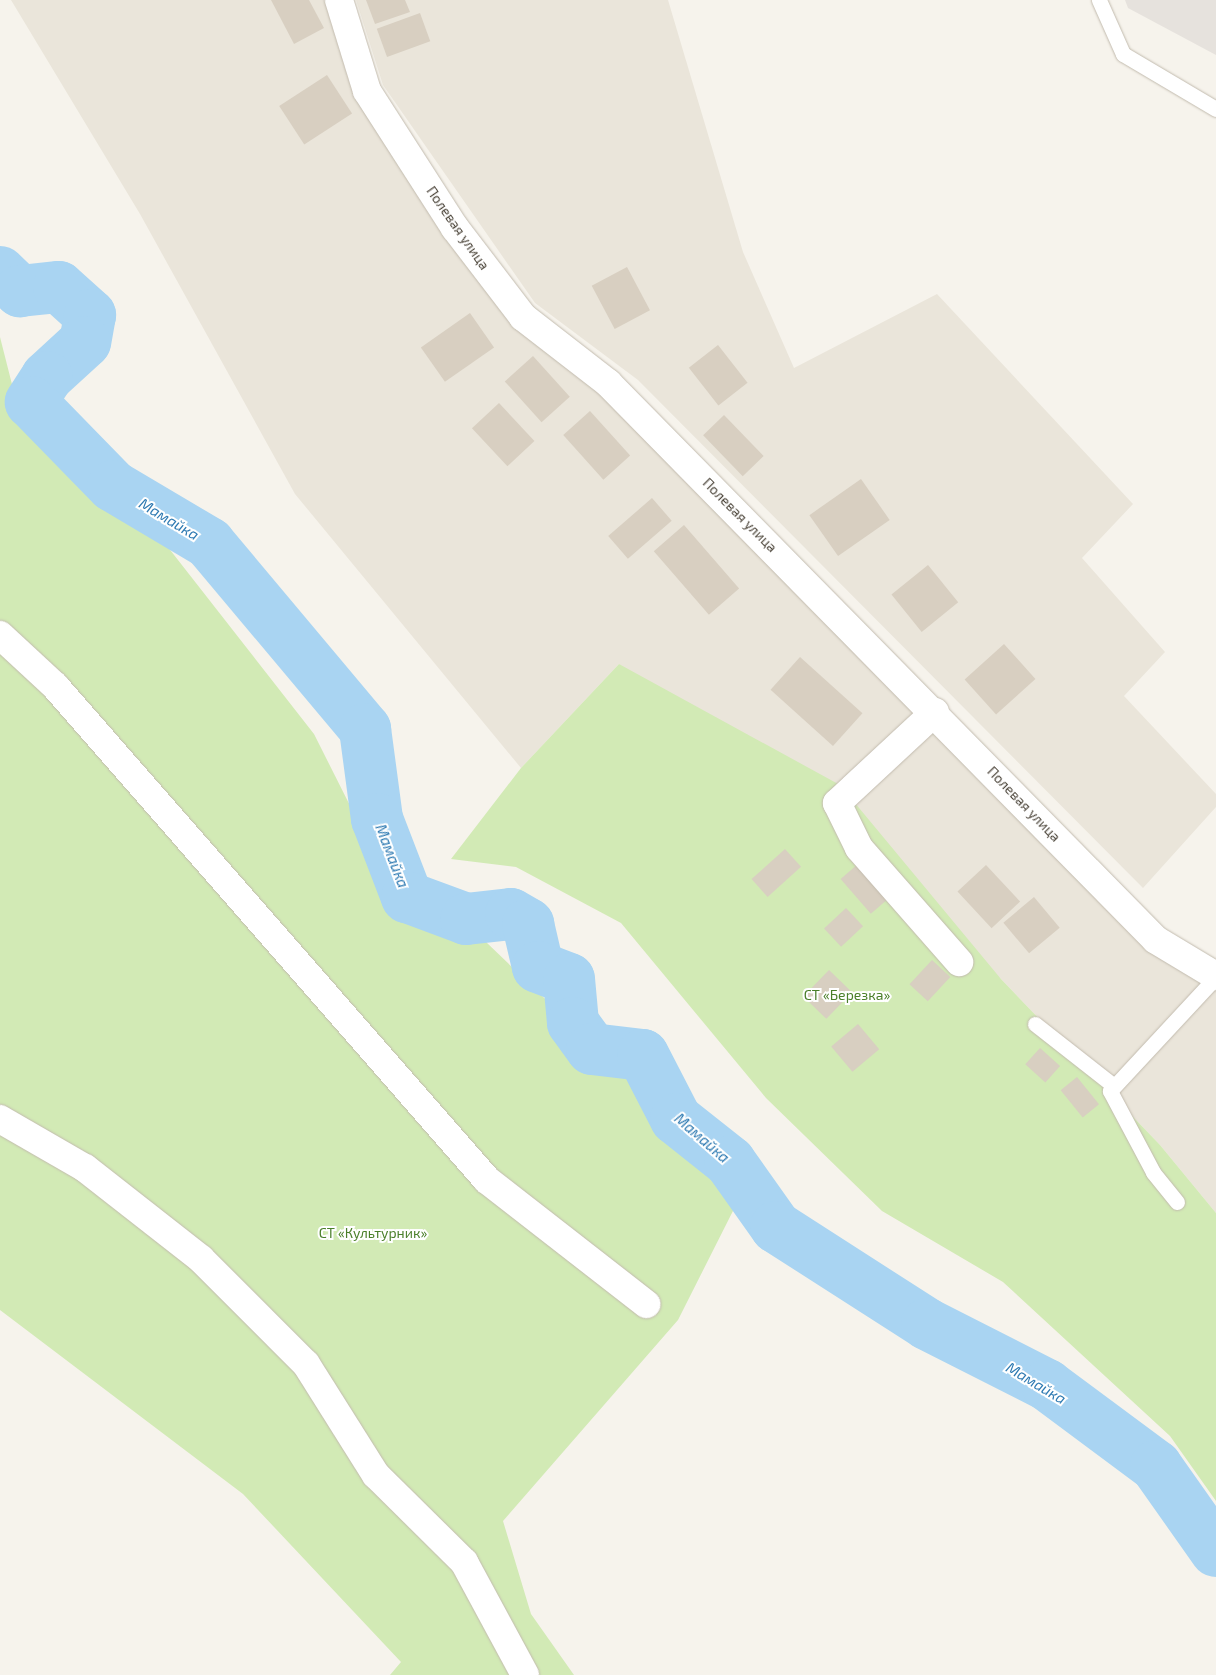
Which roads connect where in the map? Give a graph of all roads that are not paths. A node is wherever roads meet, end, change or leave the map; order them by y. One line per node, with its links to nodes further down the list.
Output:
1 (339, 0): 5 (street, Полевая улица)
2 (1098, 0): 3 (lane)
3 (1216, 109)
4 (0, 635): 12 (street)
5 (935, 712): 6 (street); 7 (street, Полевая улица)
6 (959, 962)
7 (1216, 976): 9 (lane)
8 (1035, 1024): 9 (lane)
9 (1114, 1086): 11 (lane)
10 (0, 1119): 13 (street)
11 (1177, 1202)
12 (646, 1304)
13 (525, 1675)

